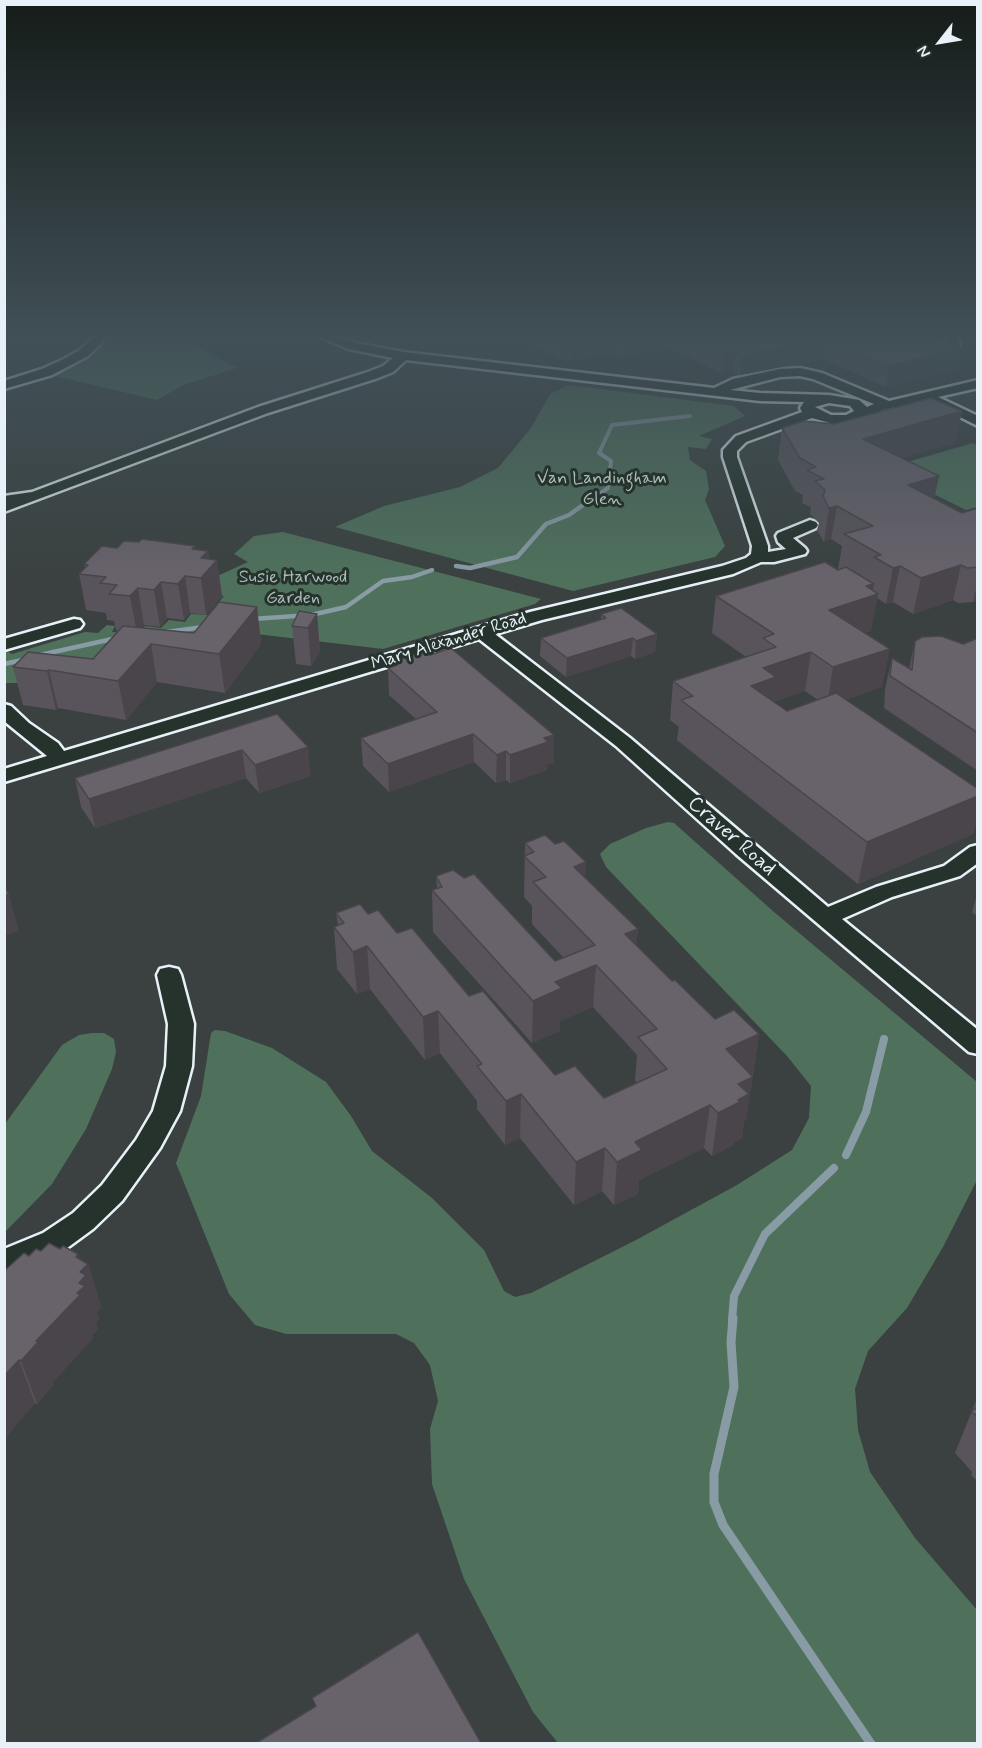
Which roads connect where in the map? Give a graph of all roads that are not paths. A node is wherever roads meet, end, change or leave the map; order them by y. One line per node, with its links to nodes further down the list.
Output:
1 (248, 416): 7 (street)
2 (805, 416): 6 (street)
3 (818, 416): 5 (street)
4 (858, 416): 5 (street)
5 (834, 419): 6 (street)
6 (754, 434): 11 (street)
7 (35, 496): 8 (street); 9 (street)
8 (4, 501)
9 (4, 507)
10 (810, 525): 11 (street, Mary Alexander Road)
11 (758, 557): 13 (street, Mary Alexander Road)
12 (74, 624): 14 (street)
13 (481, 633): 16 (street, Mary Alexander Road); 19 (street, Craver Road)
14 (4, 645)
15 (4, 710): 16 (street)
16 (60, 760): 17 (street, Mary Alexander Road)
17 (4, 776)
18 (978, 852): 19 (street)
19 (825, 917): 21 (street, Craver Road)
20 (169, 975): 22 (street)
21 (978, 1045)
22 (4, 1263)

